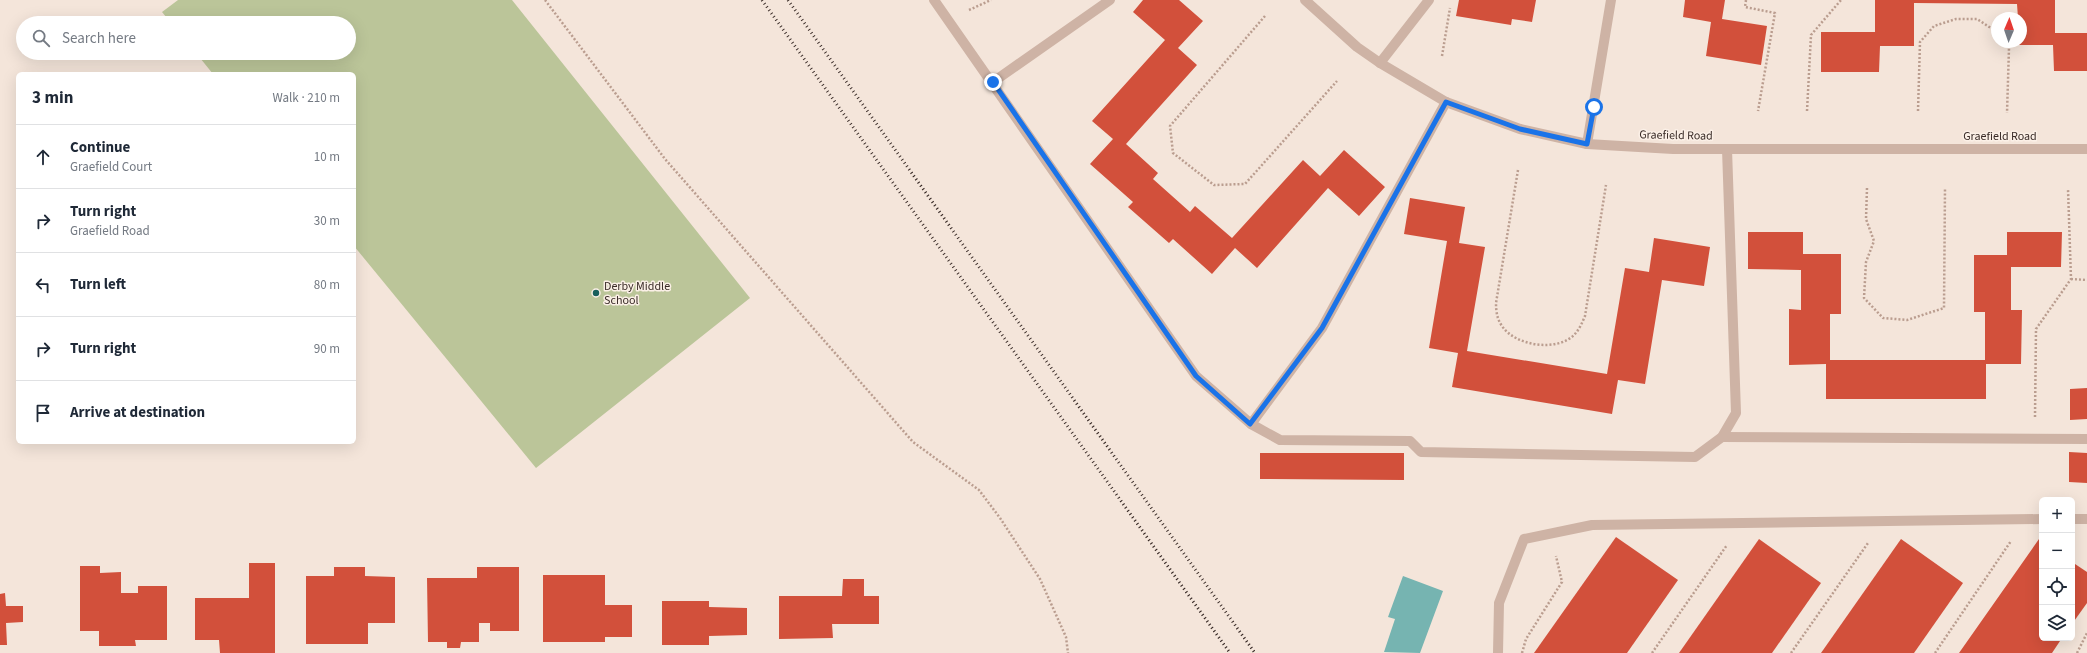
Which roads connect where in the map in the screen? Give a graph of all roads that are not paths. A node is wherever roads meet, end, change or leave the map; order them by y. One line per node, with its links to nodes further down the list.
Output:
1 (934, 0): 7 (street)
2 (1110, 0): 7 (street)
3 (1305, 0): 6 (street, Graefield Road)
4 (1429, 0): 6 (street)
5 (1611, 0): 9 (street)
6 (1380, 63): 8 (street, Graefield Road)
7 (993, 82): 12 (street)
8 (1446, 102): 9 (street, Graefield Road); 12 (street)
9 (1587, 144): 10 (street, Graefield Road)
10 (1727, 149): 11 (street, Graefield Road); 13 (street)
11 (2087, 149)
12 (1250, 424): 13 (street)
13 (1722, 437): 14 (street)
14 (2087, 439)
15 (2039, 519): 18 (street)
16 (2075, 519): 17 (street)
17 (2087, 519)
18 (1498, 653)

